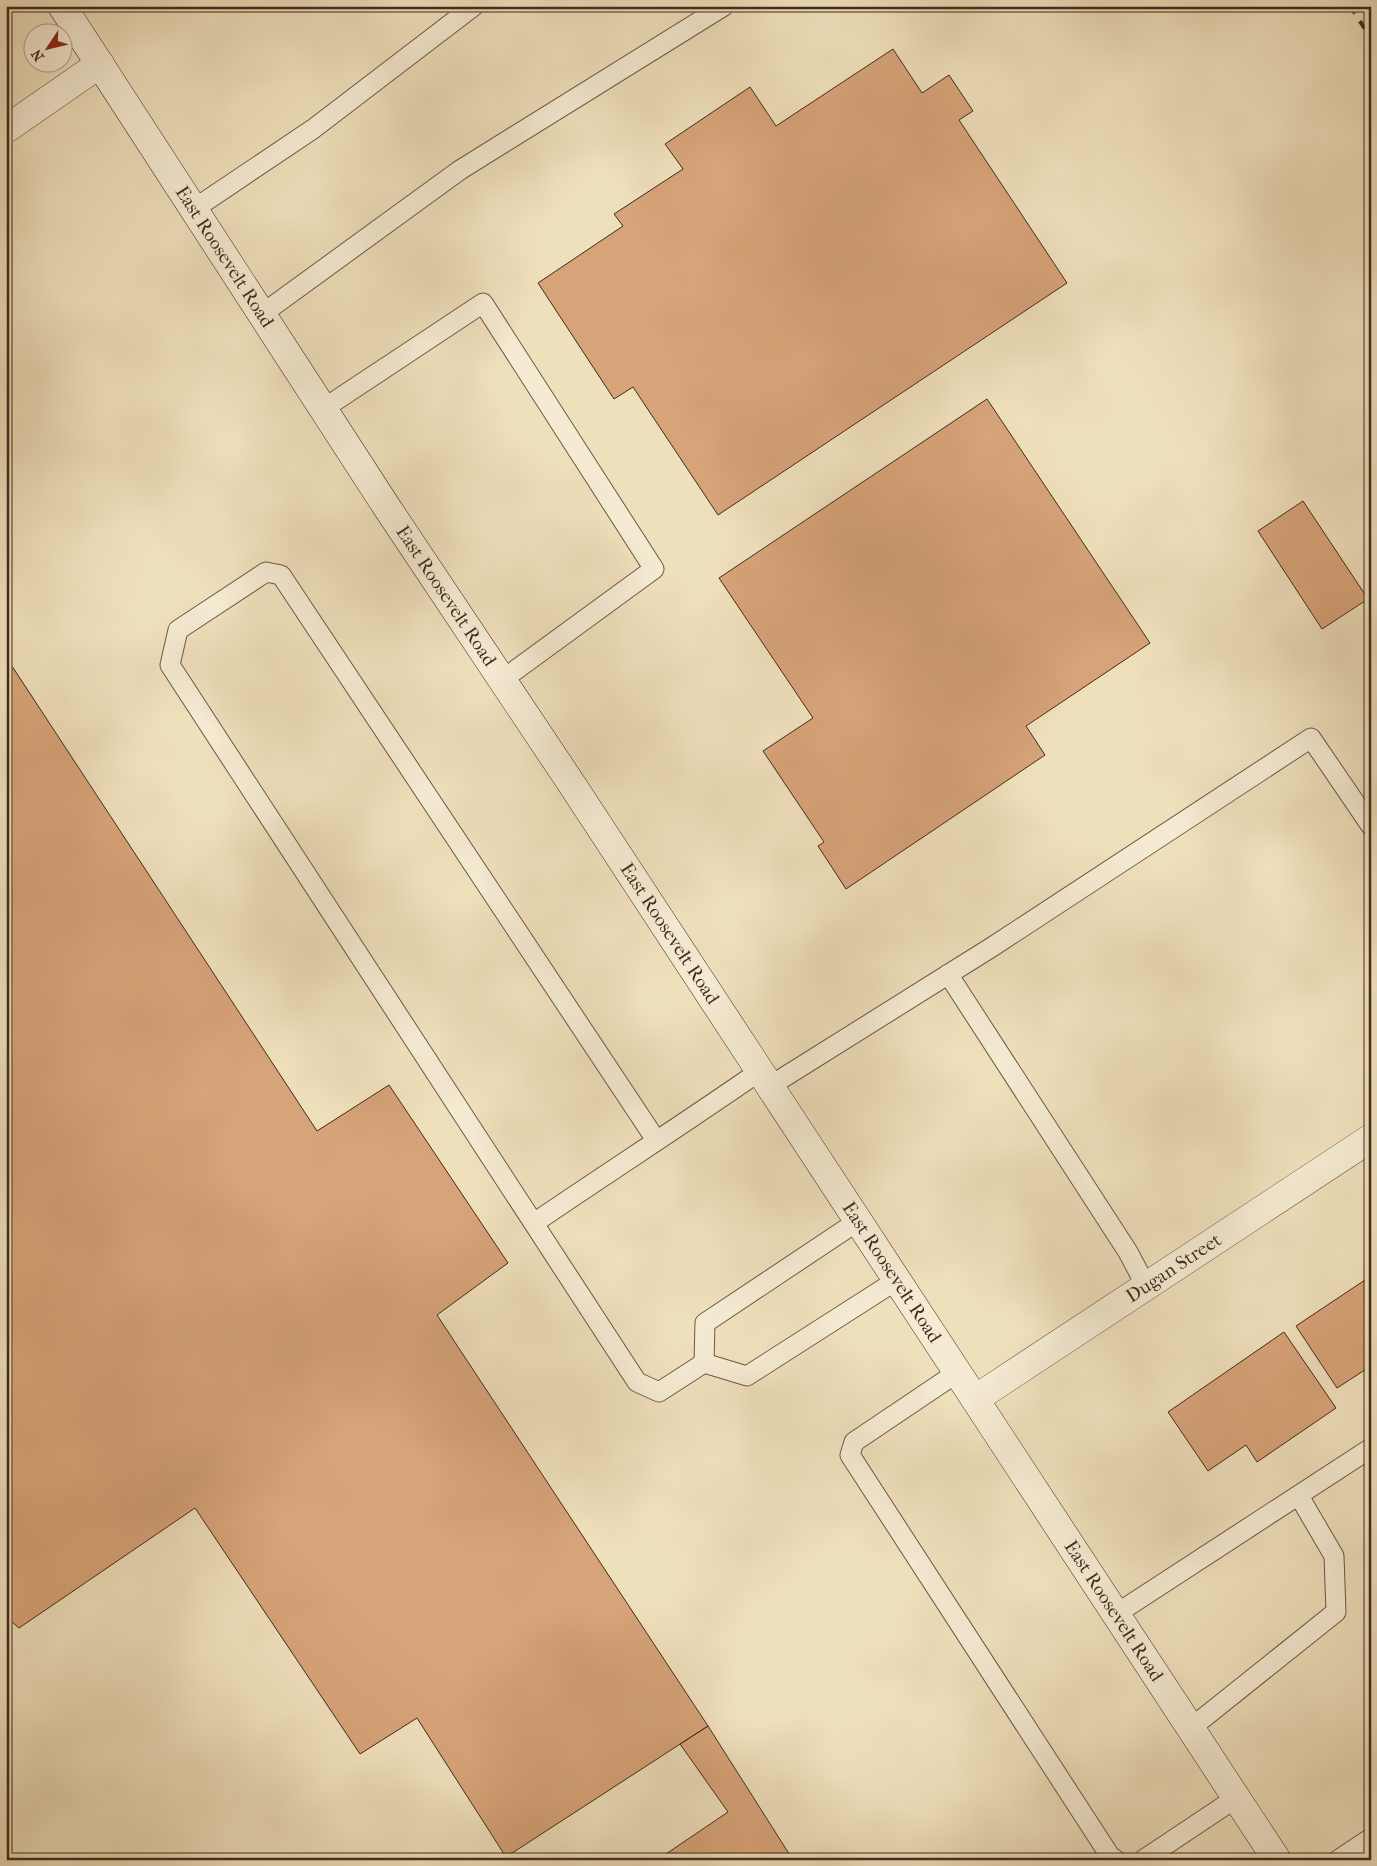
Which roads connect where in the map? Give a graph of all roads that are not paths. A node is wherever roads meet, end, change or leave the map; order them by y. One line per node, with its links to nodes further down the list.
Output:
1 (62, 6): 4 (main road, East Roosevelt Road)
2 (474, 6): 6 (lane)
3 (724, 6): 7 (lane)
4 (100, 64): 5 (main road); 6 (main road, East Roosevelt Road)
5 (6, 129)
6 (194, 209): 7 (main road, East Roosevelt Road)
7 (262, 314): 8 (main road, East Roosevelt Road)
8 (323, 409): 9 (main road, East Roosevelt Road); 9 (lane)
9 (502, 680): 12 (main road, East Roosevelt Road)
10 (1371, 826): 11 (lane)
11 (948, 974): 12 (lane); 18 (lane)
12 (765, 1079): 14 (lane); 15 (main road, East Roosevelt Road)
13 (1371, 1138): 18 (main road, Dugan Street)
14 (656, 1140): 16 (lane); 16 (lane)
15 (858, 1221): 17 (main road, East Roosevelt Road); 19 (lane)
16 (534, 1223): 19 (lane)
17 (897, 1280): 19 (lane); 20 (main road, East Roosevelt Road)
18 (1146, 1286): 21 (main road, Dugan Street)
19 (704, 1363)
20 (958, 1372): 21 (main road, East Roosevelt Road); 28 (lane)
21 (975, 1399): 24 (main road, East Roosevelt Road)
22 (1371, 1448): 23 (lane)
23 (1299, 1496): 24 (lane); 25 (lane)
24 (1116, 1614): 25 (main road, East Roosevelt Road)
25 (1191, 1728): 26 (main road, East Roosevelt Road)
26 (1236, 1798): 29 (lane); 30 (main road, East Roosevelt Road)
27 (1371, 1838): 31 (lane)
28 (1116, 1860)
29 (1143, 1860)
30 (1277, 1860)
31 (1338, 1860)

